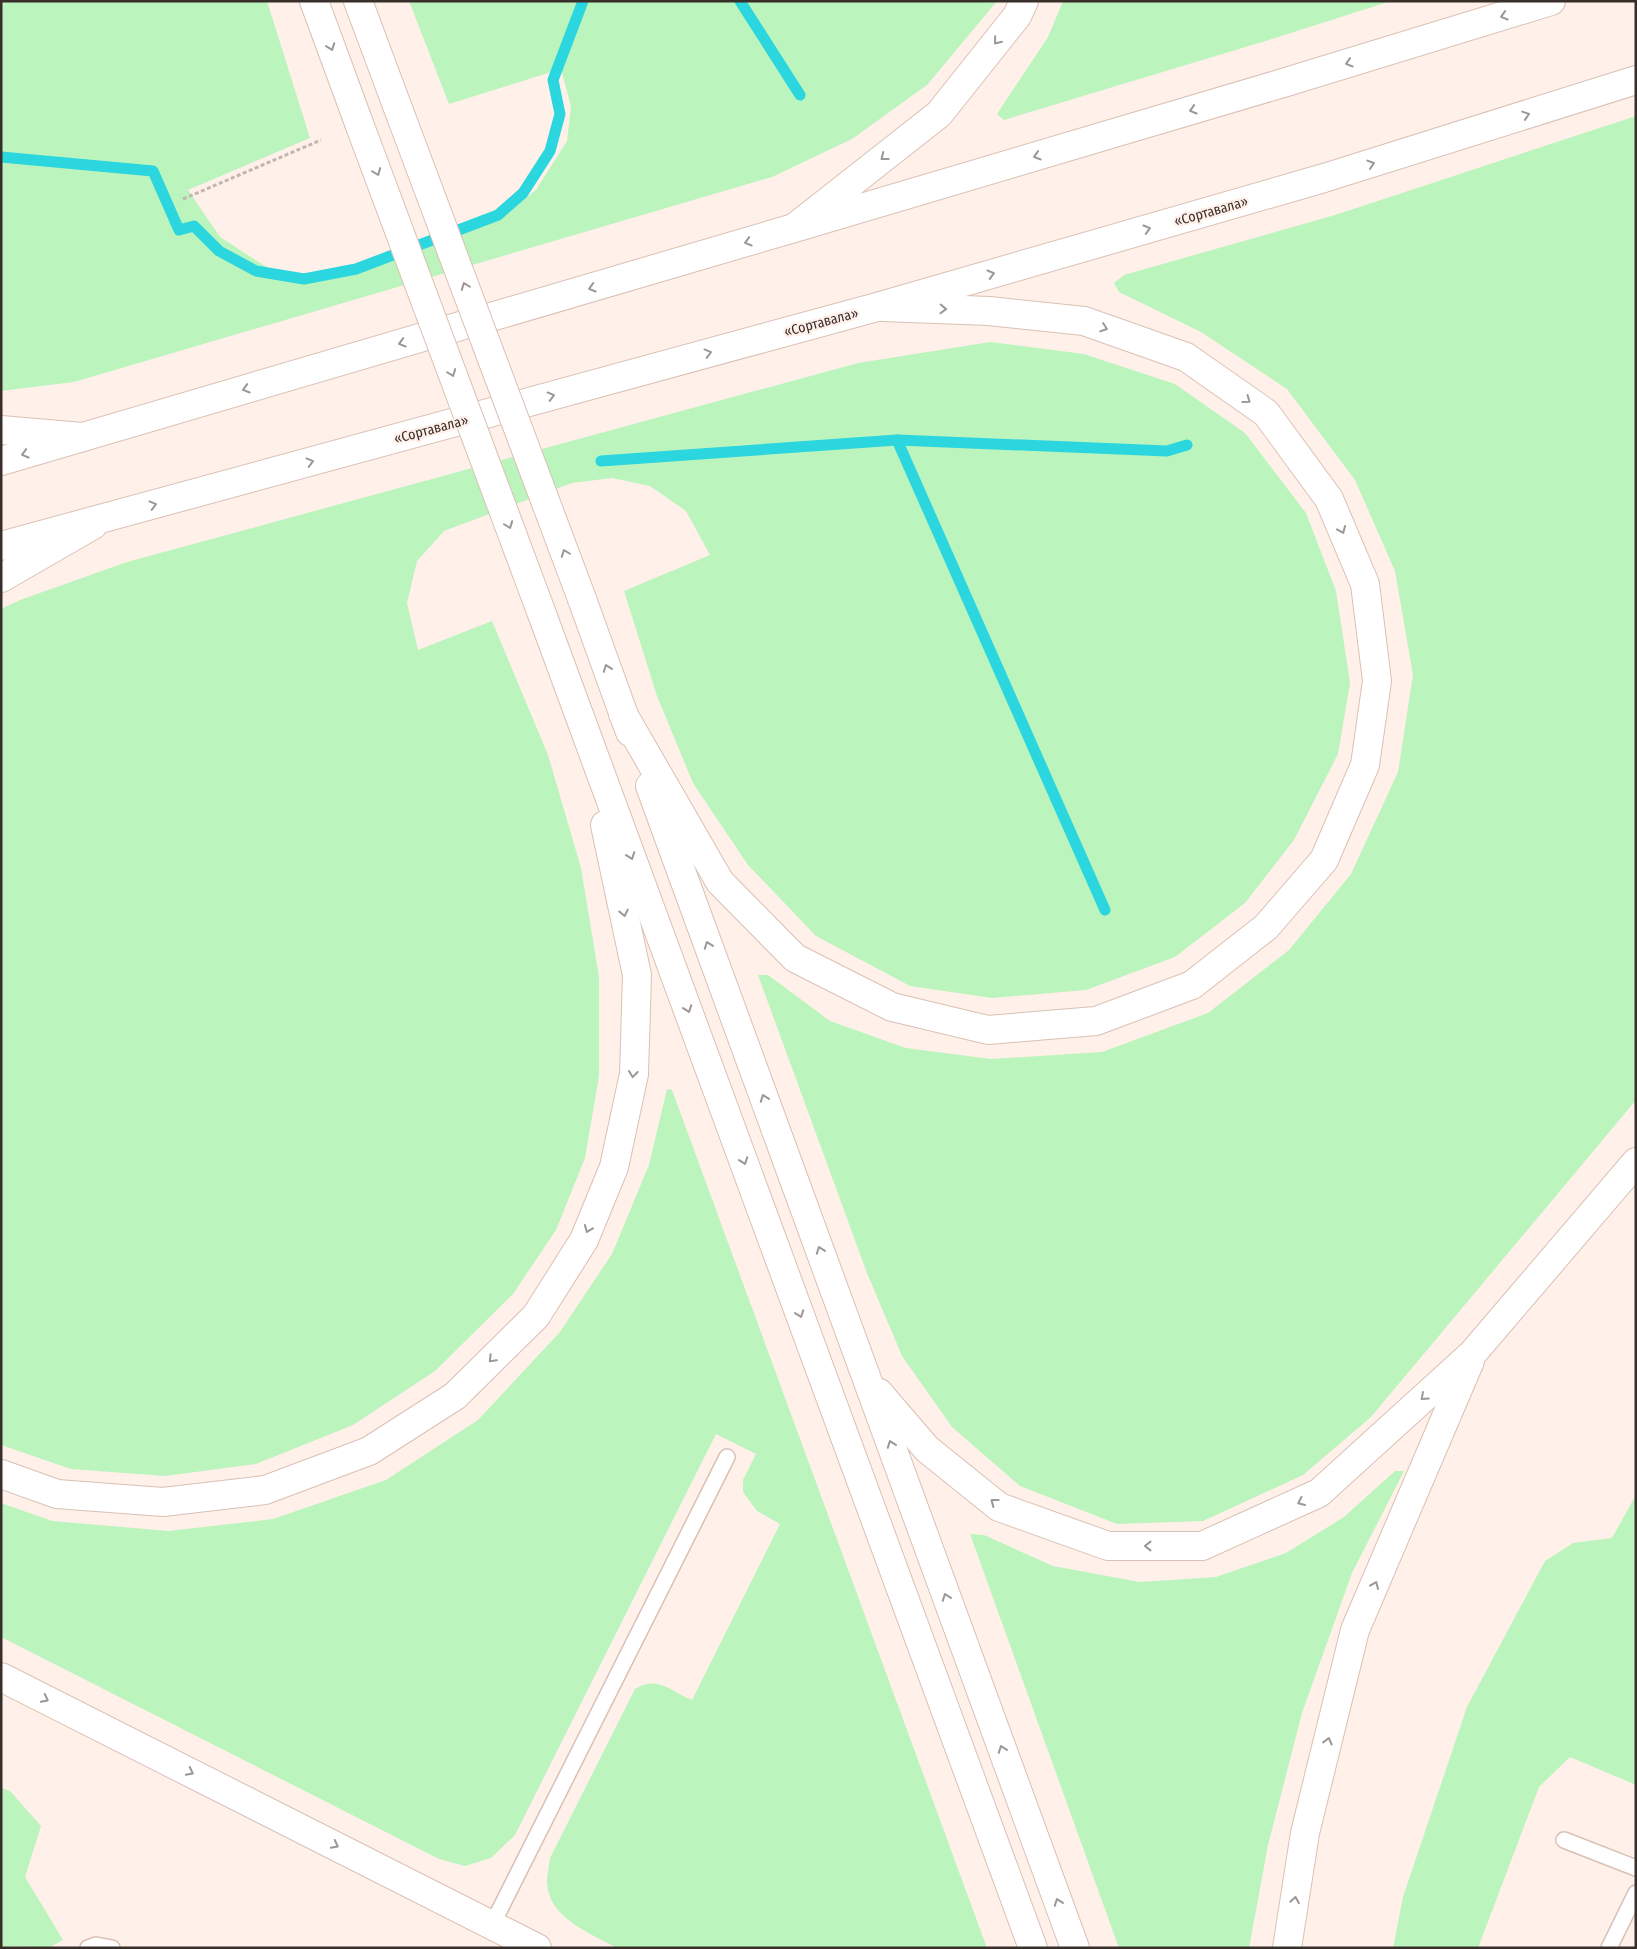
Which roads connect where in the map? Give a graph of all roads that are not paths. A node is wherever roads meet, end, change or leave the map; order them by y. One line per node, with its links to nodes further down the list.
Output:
1 (314, 1): 15 (main road, one-way to 15, bridge)
2 (358, 1): 14 (main road, one-way to 2, bridge)
3 (1024, 1): 6 (main road, one-way to 6)
4 (1551, 1): 6 (main road, one-way to 6)
5 (1636, 80): 7 (main road, «Сортавала», one-way to 5)
6 (794, 228): 9 (main road, one-way to 9)
7 (877, 307): 11 (main road, «Сортавала», one-way to 7); 14 (main road, one-way to 14)
8 (1, 430): 9 (main road)
9 (83, 437): 10 (main road, one-way to 10)
10 (1, 461)
11 (106, 518): 12 (main road, «Сортавала»); 13 (main road)
12 (1, 546)
13 (1, 578)
14 (623, 714): 18 (main road, one-way to 14)
15 (584, 728): 20 (main road, one-way to 20); 29 (main road, one-way to 29)
16 (1636, 1162): 17 (main road)
17 (1473, 1353): 18 (main road, one-way to 18); 31 (main road, one-way to 17)
18 (867, 1378): 30 (main road, one-way to 18)
19 (727, 1457): 25 (lane)
20 (1, 1474)
21 (1, 1677): 25 (main road, one-way to 25)
22 (1564, 1840): 23 (lane)
23 (1636, 1868)
24 (1636, 1893): 32 (lane)
25 (492, 1925): 28 (main road)
26 (88, 1948): 27 (lane)
27 (112, 1948)
28 (537, 1948)
29 (1033, 1948)
30 (1075, 1948)
31 (1287, 1948)
32 (1609, 1948)

